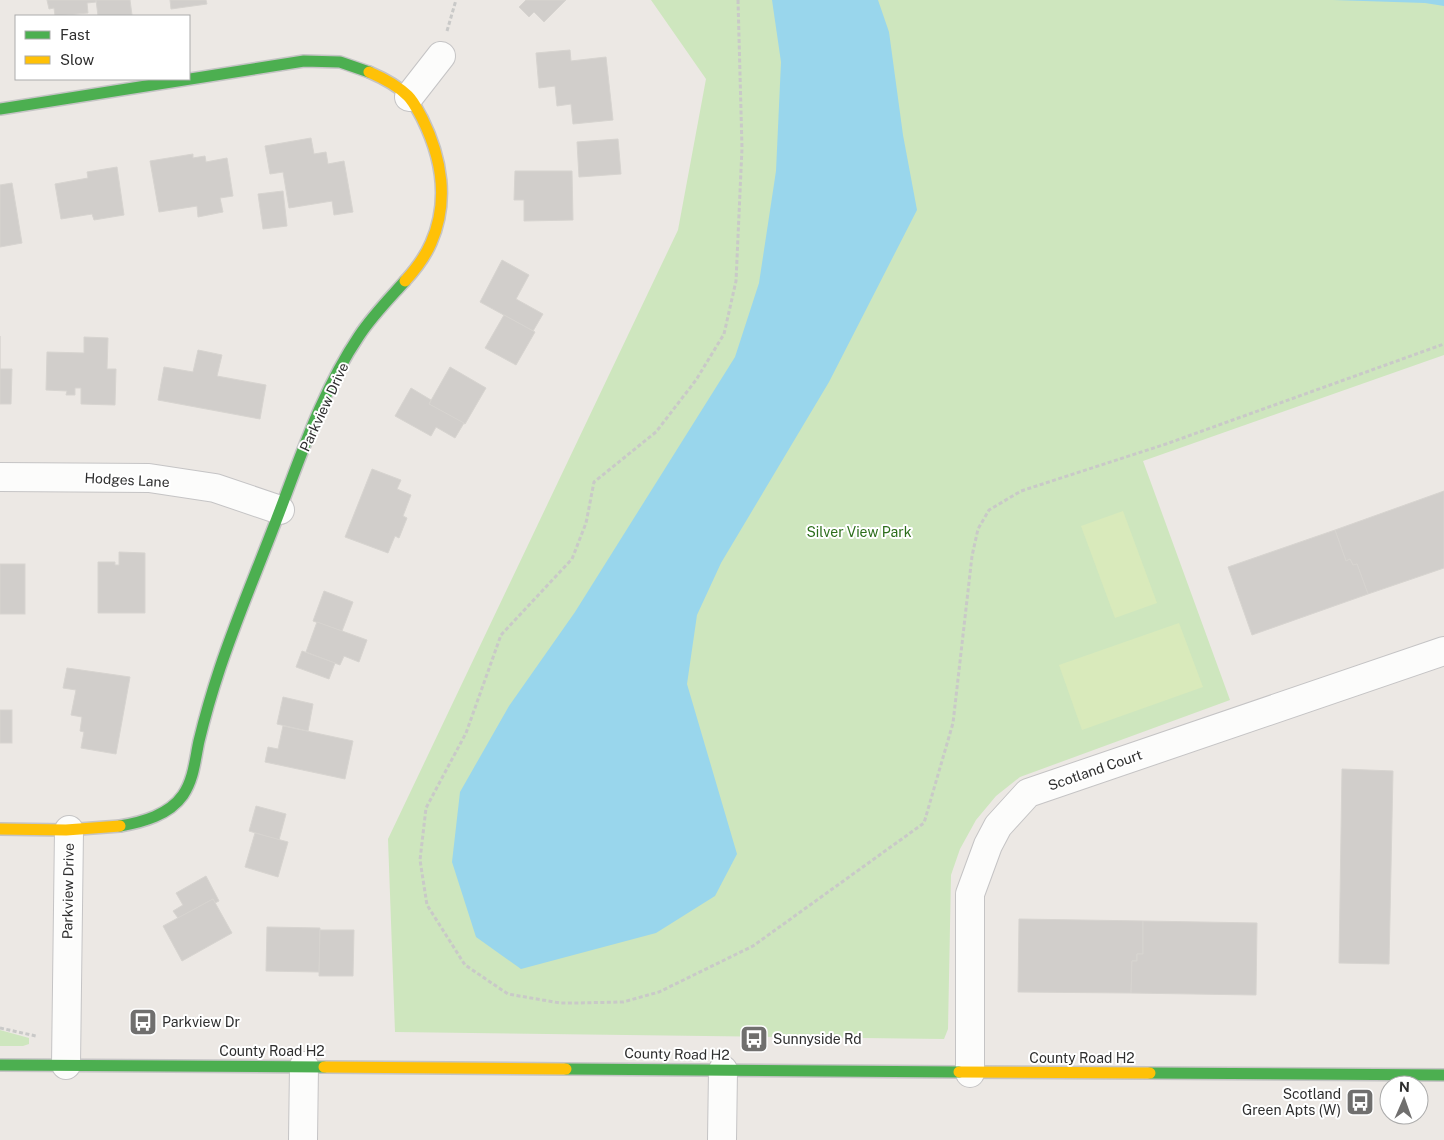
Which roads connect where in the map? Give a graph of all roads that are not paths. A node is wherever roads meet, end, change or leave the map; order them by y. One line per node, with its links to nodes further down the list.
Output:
1 (441, 56): 4 (street)
2 (190, 79): 4 (street, Parkview Drive)
3 (184, 80): 5 (street, Parkview Drive)
4 (409, 97): 7 (street, Parkview Drive)
5 (0, 109)
6 (0, 477): 7 (street, Hodges Lane)
7 (280, 510): 10 (street, Parkview Drive)
8 (1444, 652): 15 (street, Scotland Court)
9 (0, 829): 10 (street)
10 (69, 830): 12 (street, Parkview Drive)
11 (0, 1065): 12 (street, County Road H2)
12 (66, 1065): 13 (street, County Road H2)
13 (304, 1066): 14 (street, County Road H2); 17 (street)
14 (724, 1070): 15 (street, County Road H2); 18 (street)
15 (970, 1072): 16 (street, County Road H2)
16 (1444, 1075)
17 (302, 1140)
18 (722, 1140)

